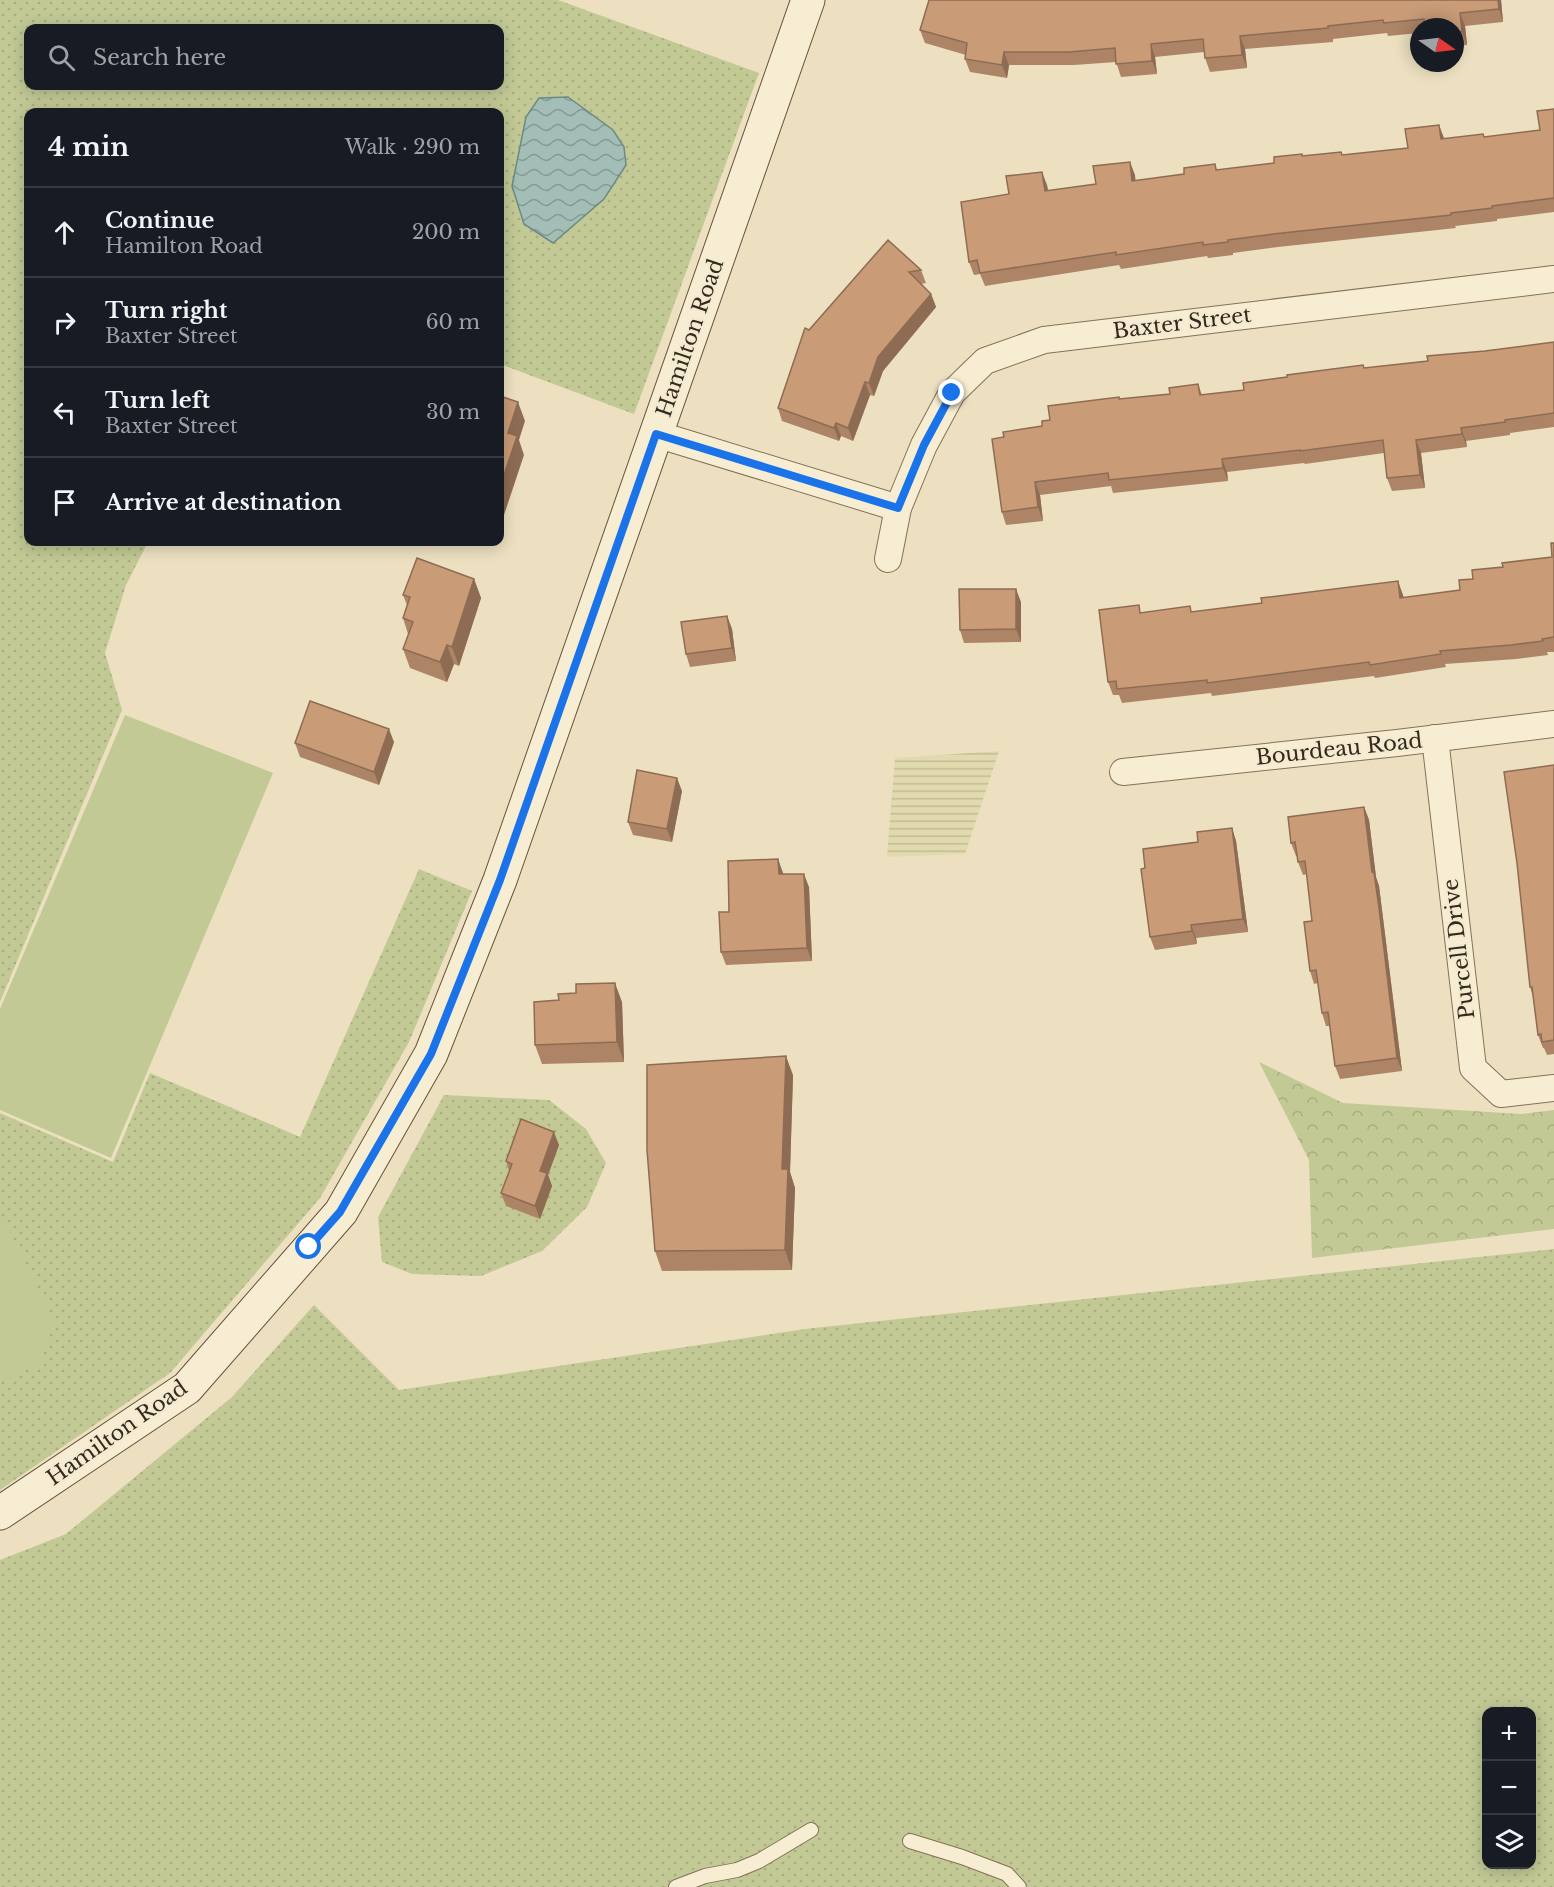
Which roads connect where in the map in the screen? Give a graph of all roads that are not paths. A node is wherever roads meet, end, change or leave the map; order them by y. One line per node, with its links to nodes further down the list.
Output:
1 (808, 0): 3 (main road, Hamilton Road)
2 (1554, 279): 4 (street, Baxter Street)
3 (656, 434): 4 (street); 10 (main road, Hamilton Road)
4 (898, 508): 5 (street, Baxter Street)
5 (888, 559)
6 (1554, 724): 7 (street, Bourdeau Road)
7 (1435, 738): 8 (street, Bourdeau Road); 9 (street, Purcell Drive)
8 (1123, 772)
9 (1554, 1088)
10 (0, 1513)
11 (811, 1830): 13 (lane)
12 (910, 1841): 14 (lane)
13 (676, 1887)
14 (1019, 1887)

